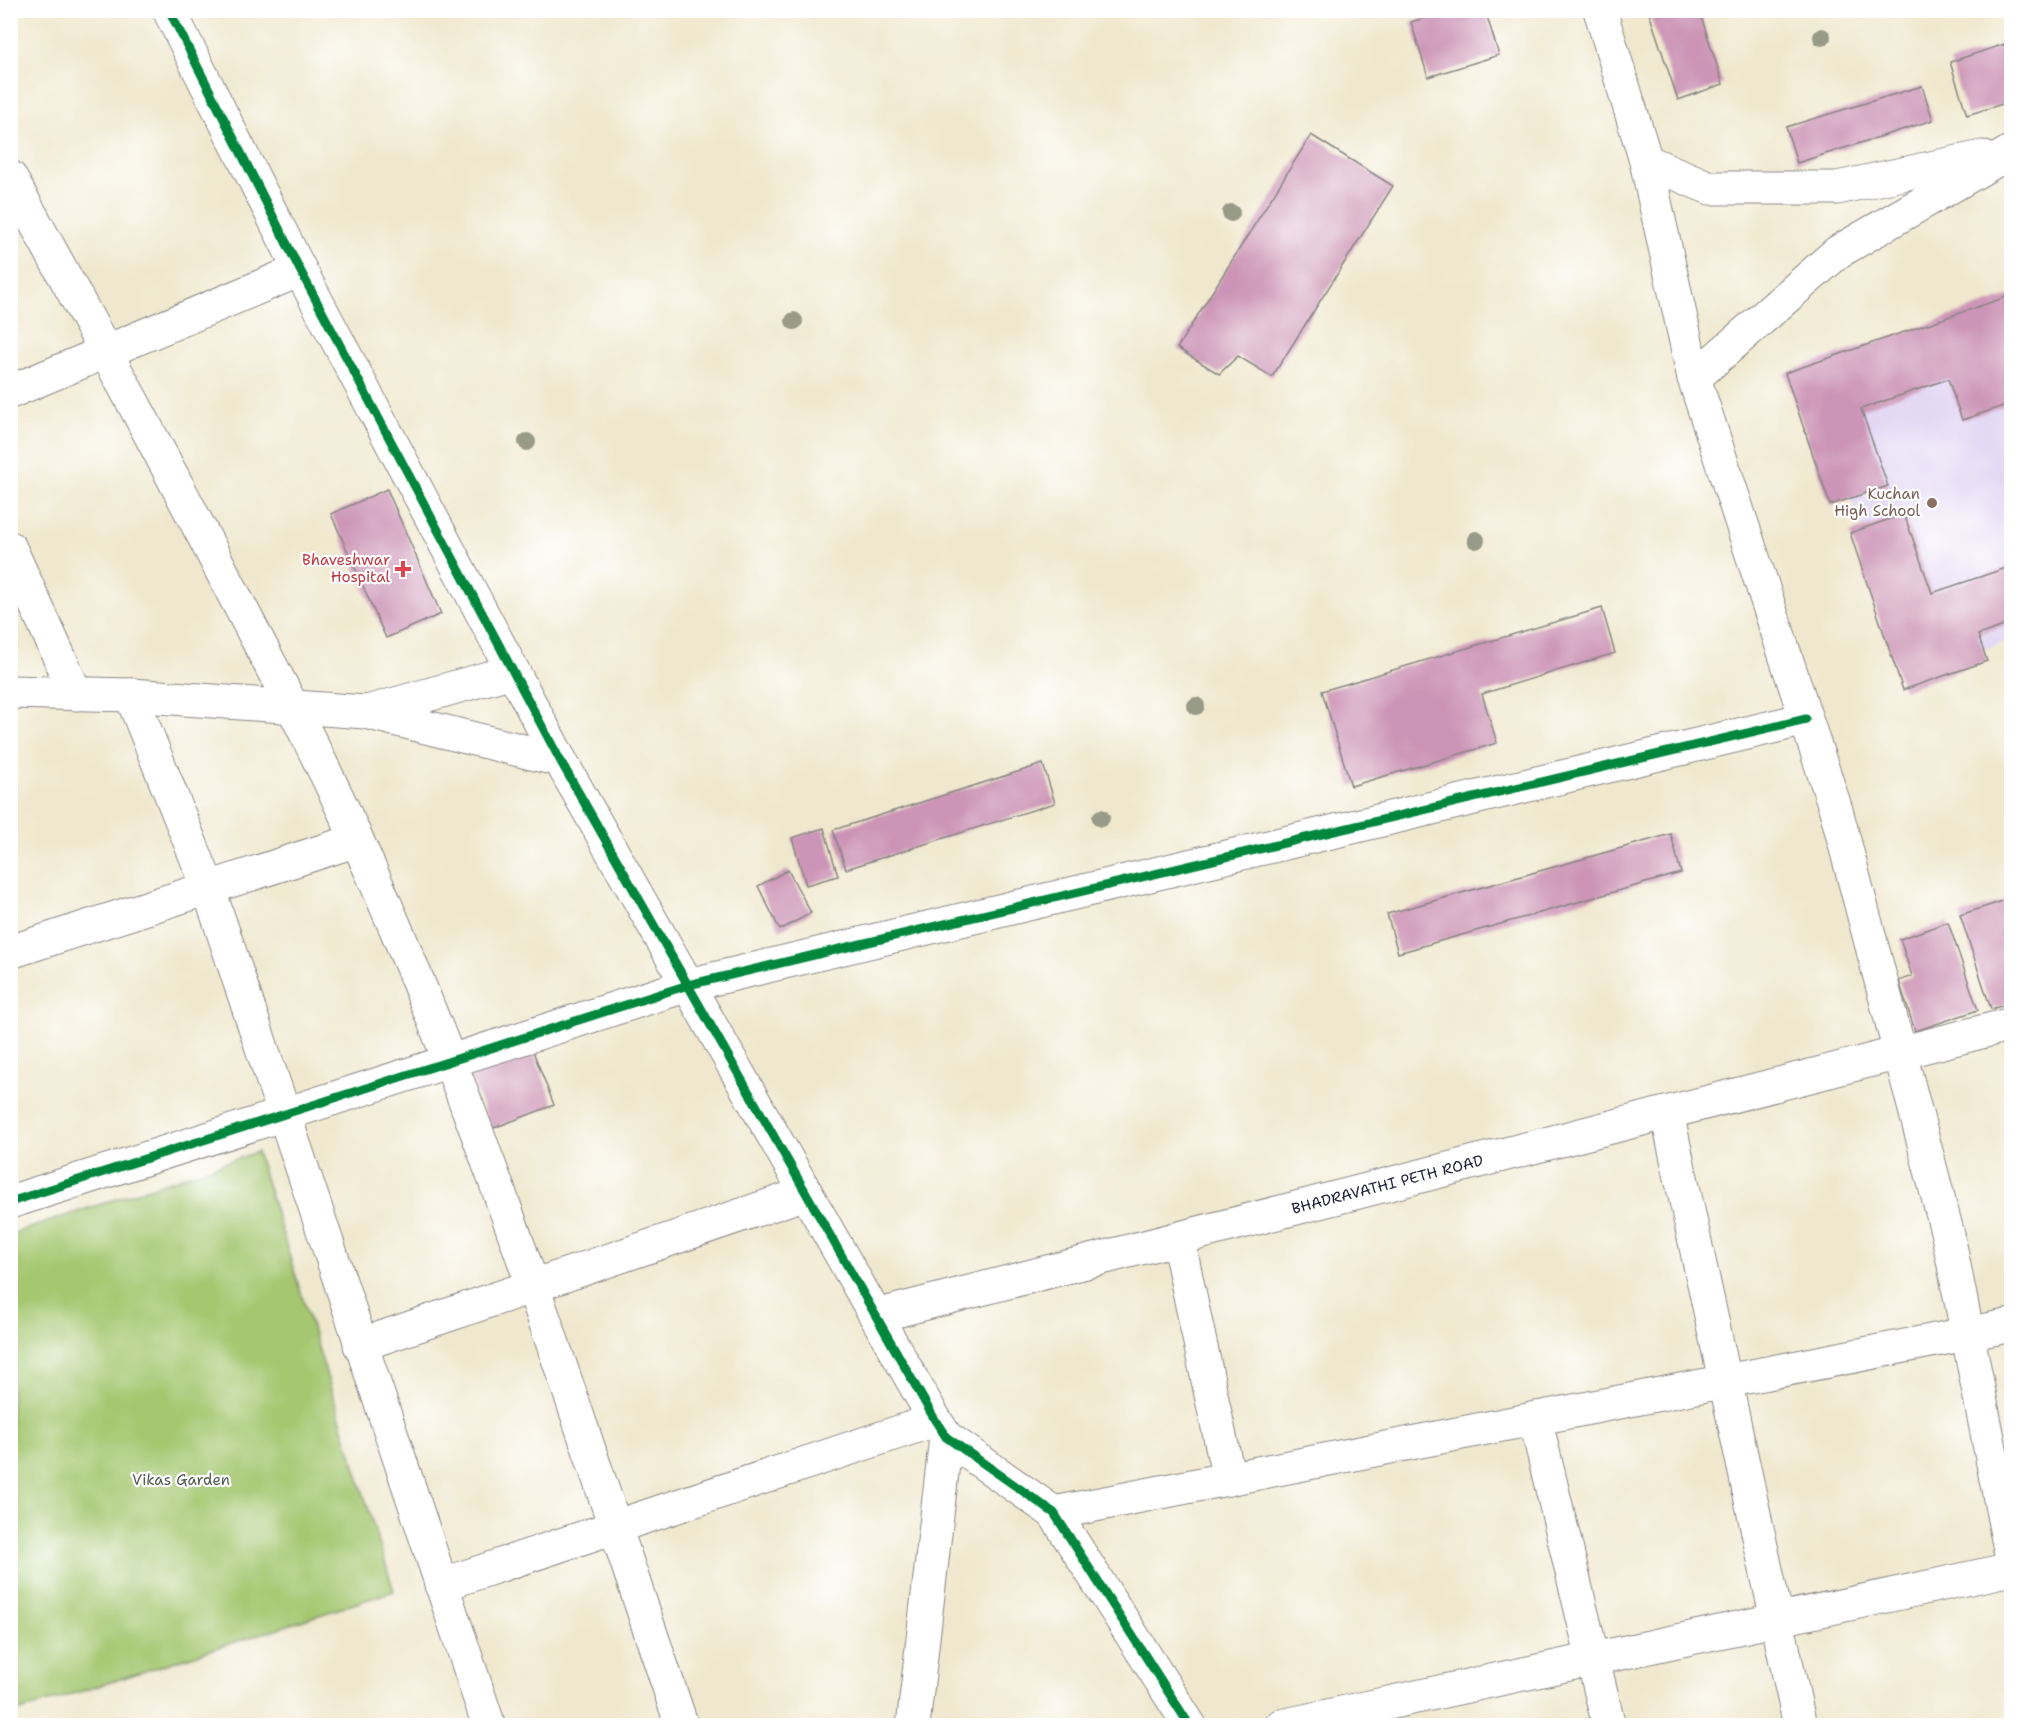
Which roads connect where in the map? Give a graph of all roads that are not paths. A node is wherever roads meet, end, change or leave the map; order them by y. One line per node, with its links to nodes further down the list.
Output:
1 (169, 10): 6 (street)
2 (1600, 10): 4 (street)
3 (2011, 151): 4 (street); 8 (street)
4 (1646, 161): 8 (street)
5 (10, 177): 7 (street)
6 (300, 270): 7 (street); 11 (street)
7 (107, 352): 9 (street); 15 (street)
8 (1694, 378): 17 (street)
9 (10, 392)
10 (10, 548): 13 (street)
11 (513, 671): 16 (street); 18 (street)
12 (10, 693): 13 (street)
13 (76, 694): 14 (street)
14 (131, 694): 15 (street); 20 (street)
15 (291, 705): 16 (street); 19 (street)
16 (365, 712): 18 (street)
17 (1806, 719): 22 (street); 24 (street)
18 (560, 760): 22 (street)
19 (357, 840): 20 (street); 25 (street)
20 (208, 887): 21 (street); 27 (street)
21 (10, 951)
22 (688, 985): 25 (street); 28 (street)
23 (2012, 1024): 24 (street, BHADRAVATHI PETH ROAD)
24 (1900, 1053): 26 (street, BHADRAVATHI PETH ROAD); 34 (street)
25 (449, 1062): 27 (street); 31 (street)
26 (1667, 1113): 30 (street, BHADRAVATHI PETH ROAD); 36 (street)
27 (283, 1115): 29 (street); 35 (street)
28 (806, 1193): 31 (street); 32 (street)
29 (10, 1202)
30 (1178, 1239): 32 (street, BHADRAVATHI PETH ROAD); 39 (street)
31 (534, 1286): 35 (street); 41 (street)
32 (876, 1316): 38 (street)
33 (2012, 1325): 34 (street)
34 (1969, 1333): 36 (street); 42 (street)
35 (360, 1346): 44 (street)
36 (1725, 1381): 37 (street); 45 (street)
37 (1535, 1418): 39 (street); 46 (street)
38 (940, 1429): 40 (street); 41 (street); 49 (street)
39 (1229, 1479): 40 (street)
40 (1054, 1513): 50 (street)
41 (615, 1527): 44 (street); 48 (street)
42 (2012, 1560)
43 (2012, 1569): 45 (street)
44 (441, 1585): 47 (street)
45 (1777, 1619): 46 (street); 53 (street)
46 (1593, 1659): 51 (street); 52 (street)
47 (489, 1725)
48 (682, 1725)
49 (914, 1725)
50 (1190, 1725)
51 (1281, 1725)
52 (1609, 1725)
53 (1800, 1725)

